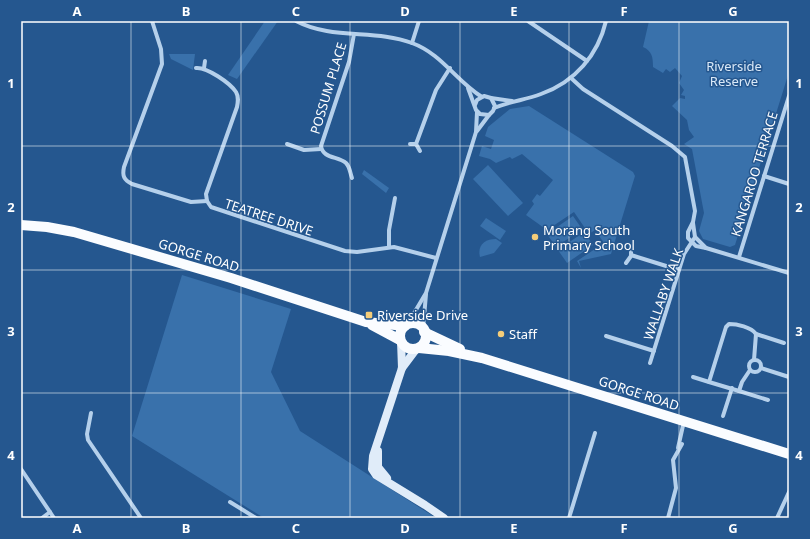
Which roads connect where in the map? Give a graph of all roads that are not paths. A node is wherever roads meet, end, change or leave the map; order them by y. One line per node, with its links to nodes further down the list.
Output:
1 (152, 21): 36 (street, TEATREE DRIVE)
2 (296, 21): 6 (street)
3 (419, 21): 8 (street)
4 (528, 21): 10 (street)
5 (606, 21): 10 (street)
6 (305, 23): 7 (street)
7 (354, 34): 8 (street); 29 (street, POSSUM PLACE)
8 (412, 43): 13 (street)
9 (205, 61): 12 (street)
10 (587, 61): 14 (street)
11 (196, 68): 12 (street)
12 (204, 68): 36 (street)
13 (450, 68): 15 (street); 27 (street)
14 (571, 78): 19 (street); 37 (street)
15 (468, 88): 17 (street); 20 (street)
16 (789, 96): 32 (street, KANGAROO TERRACE)
17 (482, 97): 18 (street); 20 (street)
18 (491, 98): 19 (street); 21 (street)
19 (512, 101): 21 (street)
20 (475, 105): 22 (street)
21 (494, 108): 23 (street)
22 (477, 112): 23 (street); 24 (street)
23 (489, 115): 24 (street)
24 (476, 132): 46 (street)
25 (287, 144): 28 (street, POSSUM PLACE)
26 (410, 144): 27 (street)
27 (416, 144): 30 (street)
28 (302, 149): 29 (street, POSSUM PLACE); 31 (street, POSSUM PLACE)
29 (321, 149): 33 (street, POSSUM PLACE)
30 (420, 151)
31 (301, 154)
32 (764, 176): 34 (street); 45 (street, KANGAROO TERRACE)
33 (352, 178)
34 (789, 184)
35 (395, 198): 41 (street)
36 (207, 201): 41 (street, TEATREE DRIVE)
37 (693, 222): 39 (street); 40 (street)
38 (21, 225): 51 (main road, GORGE ROAD)
39 (695, 237): 40 (street, WALLABY WALK); 43 (street)
40 (692, 243): 43 (street); 48 (street, WALLABY WALK)
41 (389, 247): 46 (street, TEATREE DRIVE)
42 (631, 247): 44 (street)
43 (706, 248): 45 (street)
44 (631, 255): 47 (street); 48 (street)
45 (739, 257): 49 (street)
46 (436, 258): 50 (street)
47 (626, 263)
48 (679, 270): 59 (street, WALLABY WALK)
49 (789, 273)
50 (426, 294): 52 (street); 53 (street)
51 (366, 322): 52 (main road, GORGE ROAD); 56 (main road, GORGE ROAD)
52 (406, 326): 53 (main road); 56 (main road)
53 (424, 330): 58 (main road); 60 (main road, GORGE ROAD)
54 (756, 334): 57 (street); 61 (street); 68 (street)
55 (606, 336): 59 (street, WALLABY WALK)
56 (400, 340): 58 (main road); 63 (street)
57 (784, 342)
58 (418, 348): 60 (main road, GORGE ROAD); 63 (street)
59 (654, 351): 62 (street, WALLABY WALK)
60 (482, 358): 74 (main road, GORGE ROAD)
61 (754, 360): 64 (street); 65 (street)
62 (650, 363)
63 (402, 368): 87 (street)
64 (761, 368): 65 (street); 67 (street)
65 (750, 370): 70 (street)
66 (692, 377): 68 (street)
67 (789, 377)
68 (709, 382): 69 (street)
69 (732, 388): 70 (street); 73 (street)
70 (739, 391): 71 (street)
71 (768, 400)
72 (91, 413): 85 (street)
73 (723, 416)
74 (684, 421): 77 (street); 78 (main road, GORGE ROAD)
75 (595, 433): 88 (street)
76 (682, 444): 77 (street)
77 (678, 449): 89 (street)
78 (789, 452)
79 (21, 469): 82 (street)
80 (789, 492): 90 (street)
81 (230, 502): 86 (street)
82 (50, 512): 83 (street); 84 (street)
83 (42, 518)
84 (54, 518)
85 (141, 518)
86 (256, 518)
87 (444, 518)
88 (569, 518)
89 (668, 518)
90 (777, 518)

